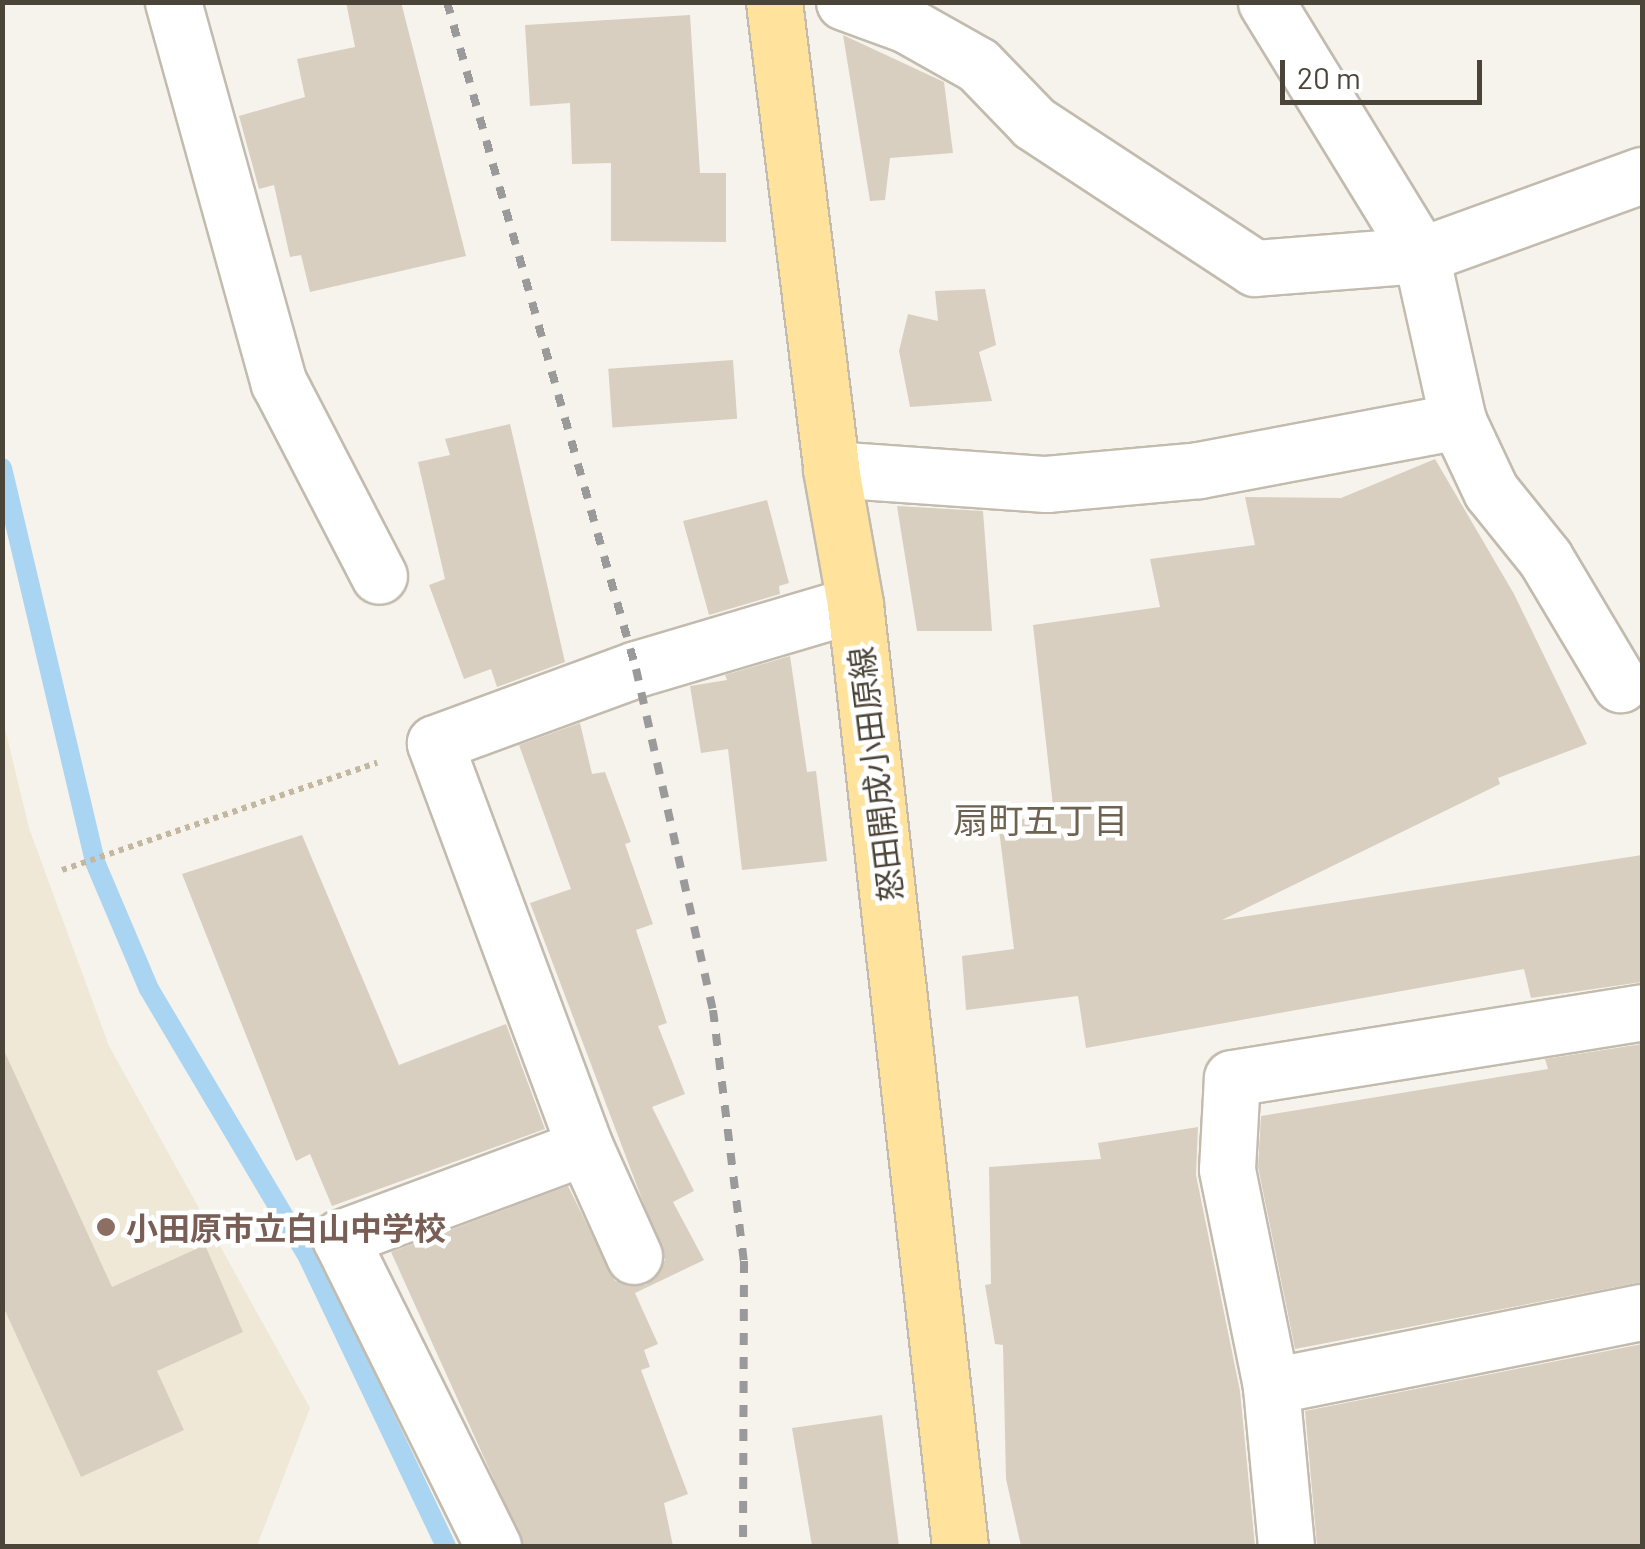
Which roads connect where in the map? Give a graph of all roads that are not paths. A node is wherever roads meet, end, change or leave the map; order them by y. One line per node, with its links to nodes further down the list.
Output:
1 (173, 2): 9 (street)
2 (774, 2): 8 (main road, 怒田開成小田原線)
3 (844, 2): 6 (street)
4 (1266, 2): 6 (street)
5 (1642, 175): 6 (street)
6 (1421, 255): 7 (street)
7 (1458, 421): 8 (street); 11 (street)
8 (831, 469): 10 (main road, 怒田開成小田原線)
9 (380, 576)
10 (855, 604): 13 (street); 18 (main road, 怒田開成小田原線)
11 (1620, 684)
12 (1642, 1012): 16 (street)
13 (585, 1147): 14 (street); 17 (street)
14 (634, 1256)
15 (1642, 1312): 16 (street)
16 (1271, 1386): 19 (street)
17 (493, 1546)
18 (960, 1546)
19 (1286, 1546)

